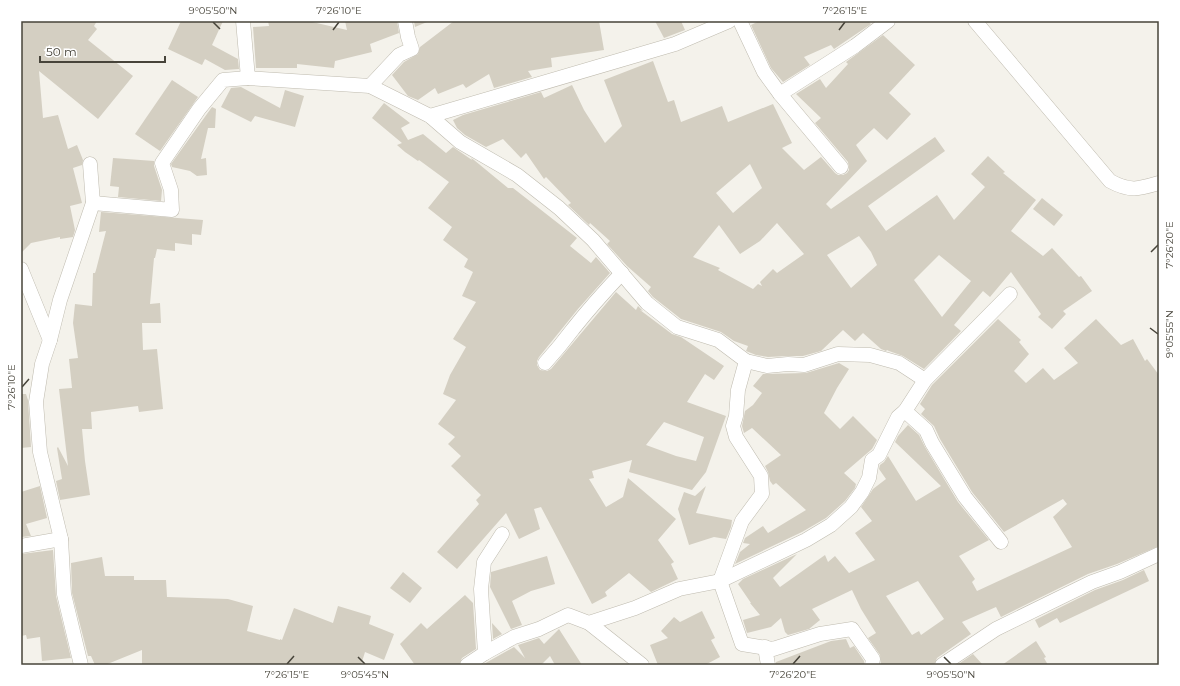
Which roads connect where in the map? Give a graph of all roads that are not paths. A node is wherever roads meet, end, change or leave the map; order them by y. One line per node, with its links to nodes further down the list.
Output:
1 (243, 21): 7 (street)
2 (405, 21): 8 (street)
3 (729, 21): 10 (street)
4 (740, 21): 9 (street)
5 (888, 21): 9 (street)
6 (975, 21): 13 (street)
7 (248, 78): 8 (street); 14 (street)
8 (370, 86): 10 (street)
9 (780, 94): 12 (street)
10 (430, 116): 16 (street)
11 (90, 164): 14 (street)
12 (841, 167)
13 (1159, 183)
14 (93, 203): 18 (street)
15 (21, 269): 18 (street)
16 (622, 273): 19 (street); 20 (street)
17 (1010, 294): 21 (street)
18 (50, 340): 24 (street)
19 (746, 361): 21 (street); 28 (street)
20 (545, 363)
21 (925, 380): 22 (street)
22 (905, 411): 25 (street); 28 (street)
23 (502, 534): 31 (street)
24 (62, 539): 26 (street); 32 (street)
25 (1000, 542)
26 (21, 546)
27 (1159, 554): 37 (street)
28 (720, 581): 29 (street); 30 (street)
29 (589, 623): 31 (street); 34 (street)
30 (765, 647): 35 (street); 36 (street)
31 (485, 653): 33 (street)
32 (81, 665)
33 (467, 665)
34 (642, 665)
35 (768, 665)
36 (872, 665)
37 (942, 665)

